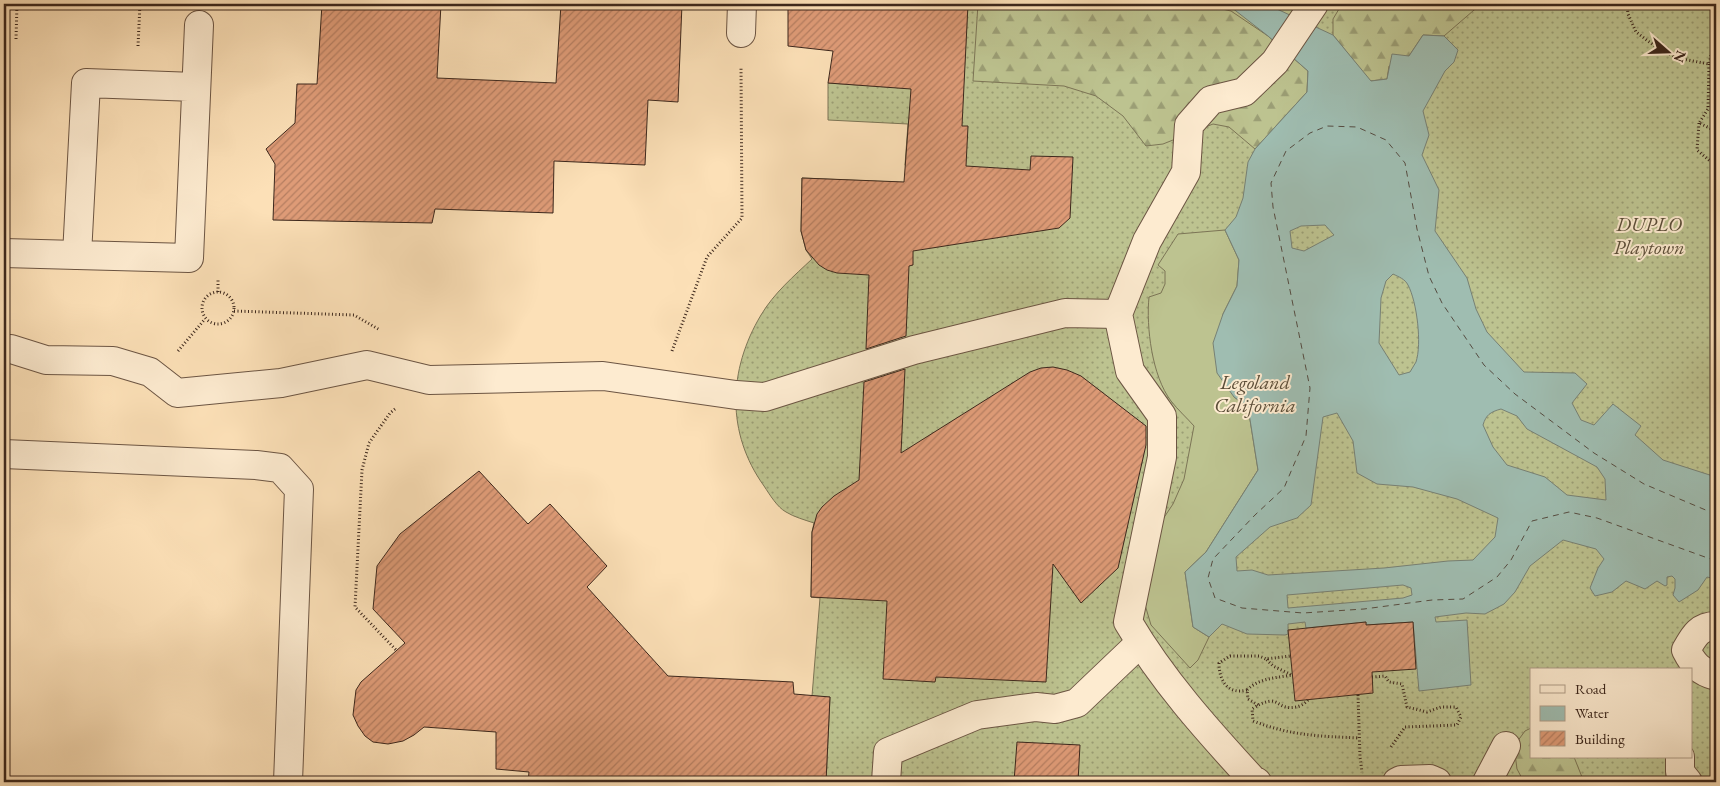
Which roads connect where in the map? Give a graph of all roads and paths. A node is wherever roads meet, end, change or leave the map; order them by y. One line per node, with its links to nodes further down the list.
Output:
1 (17, 4): 9 (path)
2 (140, 4): 11 (path)
3 (742, 4): 8 (street)
4 (1627, 4): 12 (path)
5 (1716, 4): 10 (path)
6 (1313, 5): 20 (street)
7 (199, 25): 13 (street)
8 (741, 33): 24 (path)
9 (16, 39)
10 (1715, 39): 12 (path)
11 (138, 46)
12 (1709, 64): 14 (path)
13 (195, 87): 18 (street); 18 (street)
14 (1699, 122): 15 (path); 16 (path)
15 (1716, 131)
16 (1716, 166)
17 (4, 254): 18 (street)
18 (77, 255)
19 (234, 311): 19 (path); 21 (path)
20 (1118, 314): 24 (street); 27 (street)
21 (388, 334)
22 (11, 349): 23 (street)
23 (429, 380): 24 (street); 28 (path)
24 (660, 384)
25 (4, 454): 43 (street)
26 (1716, 626): 31 (street)
27 (1140, 643): 41 (street); 44 (street)
28 (397, 651)
29 (1290, 656): 30 (path)
30 (1266, 660): 33 (path); 33 (path)
31 (1716, 676)
32 (1372, 677): 42 (path)
33 (1248, 690): 36 (path)
34 (1358, 695): 37 (path)
35 (1308, 700): 36 (path)
36 (1258, 705): 37 (path)
37 (1359, 738): 40 (path)
38 (1506, 746): 46 (street)
39 (1680, 758): 47 (street)
40 (1363, 780)
41 (1253, 781)
42 (1399, 781): 45 (street)
43 (288, 782)
44 (886, 782)
45 (1437, 782)
46 (1487, 782)
47 (1688, 782)

